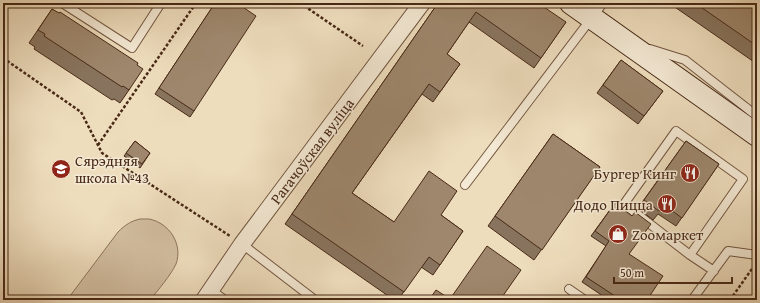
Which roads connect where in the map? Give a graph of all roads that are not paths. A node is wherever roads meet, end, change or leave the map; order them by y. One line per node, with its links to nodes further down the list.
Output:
1 (62, 3): 2 (lane)
2 (161, 3)
3 (422, 3): 10 (street, Рагачоўская вуліца)
4 (571, 3): 5 (main road)
5 (597, 10): 6 (main road); 9 (lane)
6 (625, 41): 7 (lane); 8 (main road)
7 (757, 117)
8 (757, 135)
9 (465, 185)
10 (242, 244): 15 (street, Рагачоўская вуліца); 17 (lane)
11 (690, 254): 11 (lane); 13 (lane)
12 (757, 255): 13 (lane)
13 (714, 271): 19 (lane)
14 (569, 289): 18 (lane)
15 (207, 295): 16 (lane)
16 (225, 300)
17 (315, 300)
18 (585, 300)
19 (692, 300)

